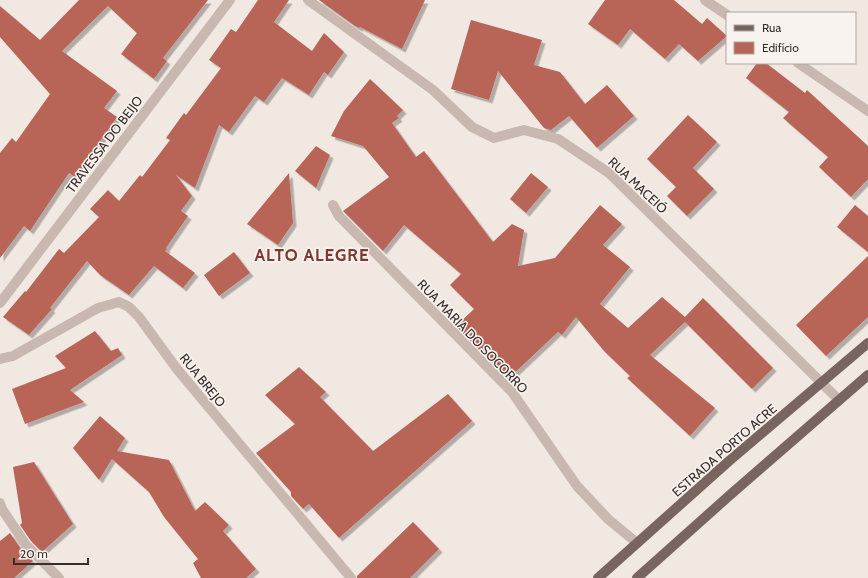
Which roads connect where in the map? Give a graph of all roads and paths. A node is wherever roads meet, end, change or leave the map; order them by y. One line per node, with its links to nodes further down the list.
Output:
1 (230, 0): 8 (street, TRAVESSA DO BEIJO)
2 (308, 0): 12 (street, RUA MACEIÓ)
3 (705, 0): 4 (street)
4 (726, 14)
5 (799, 64): 6 (street)
6 (868, 111)
7 (332, 205): 15 (street, RUA MARIA DO SOCORRO)
8 (0, 303)
9 (868, 343): 12 (main road, ESTRADA PORTO ACRE)
10 (0, 359): 17 (street, RUA BREJO)
11 (868, 375): 13 (main road)
12 (822, 382): 13 (street, RUA MACEIÓ); 15 (main road, ESTRADA PORTO ACRE)
13 (839, 400): 19 (main road)
14 (0, 503): 16 (street)
15 (637, 543): 18 (main road, ESTRADA PORTO ACRE)
16 (59, 578)
17 (351, 578)
18 (598, 578)
19 (637, 578)

